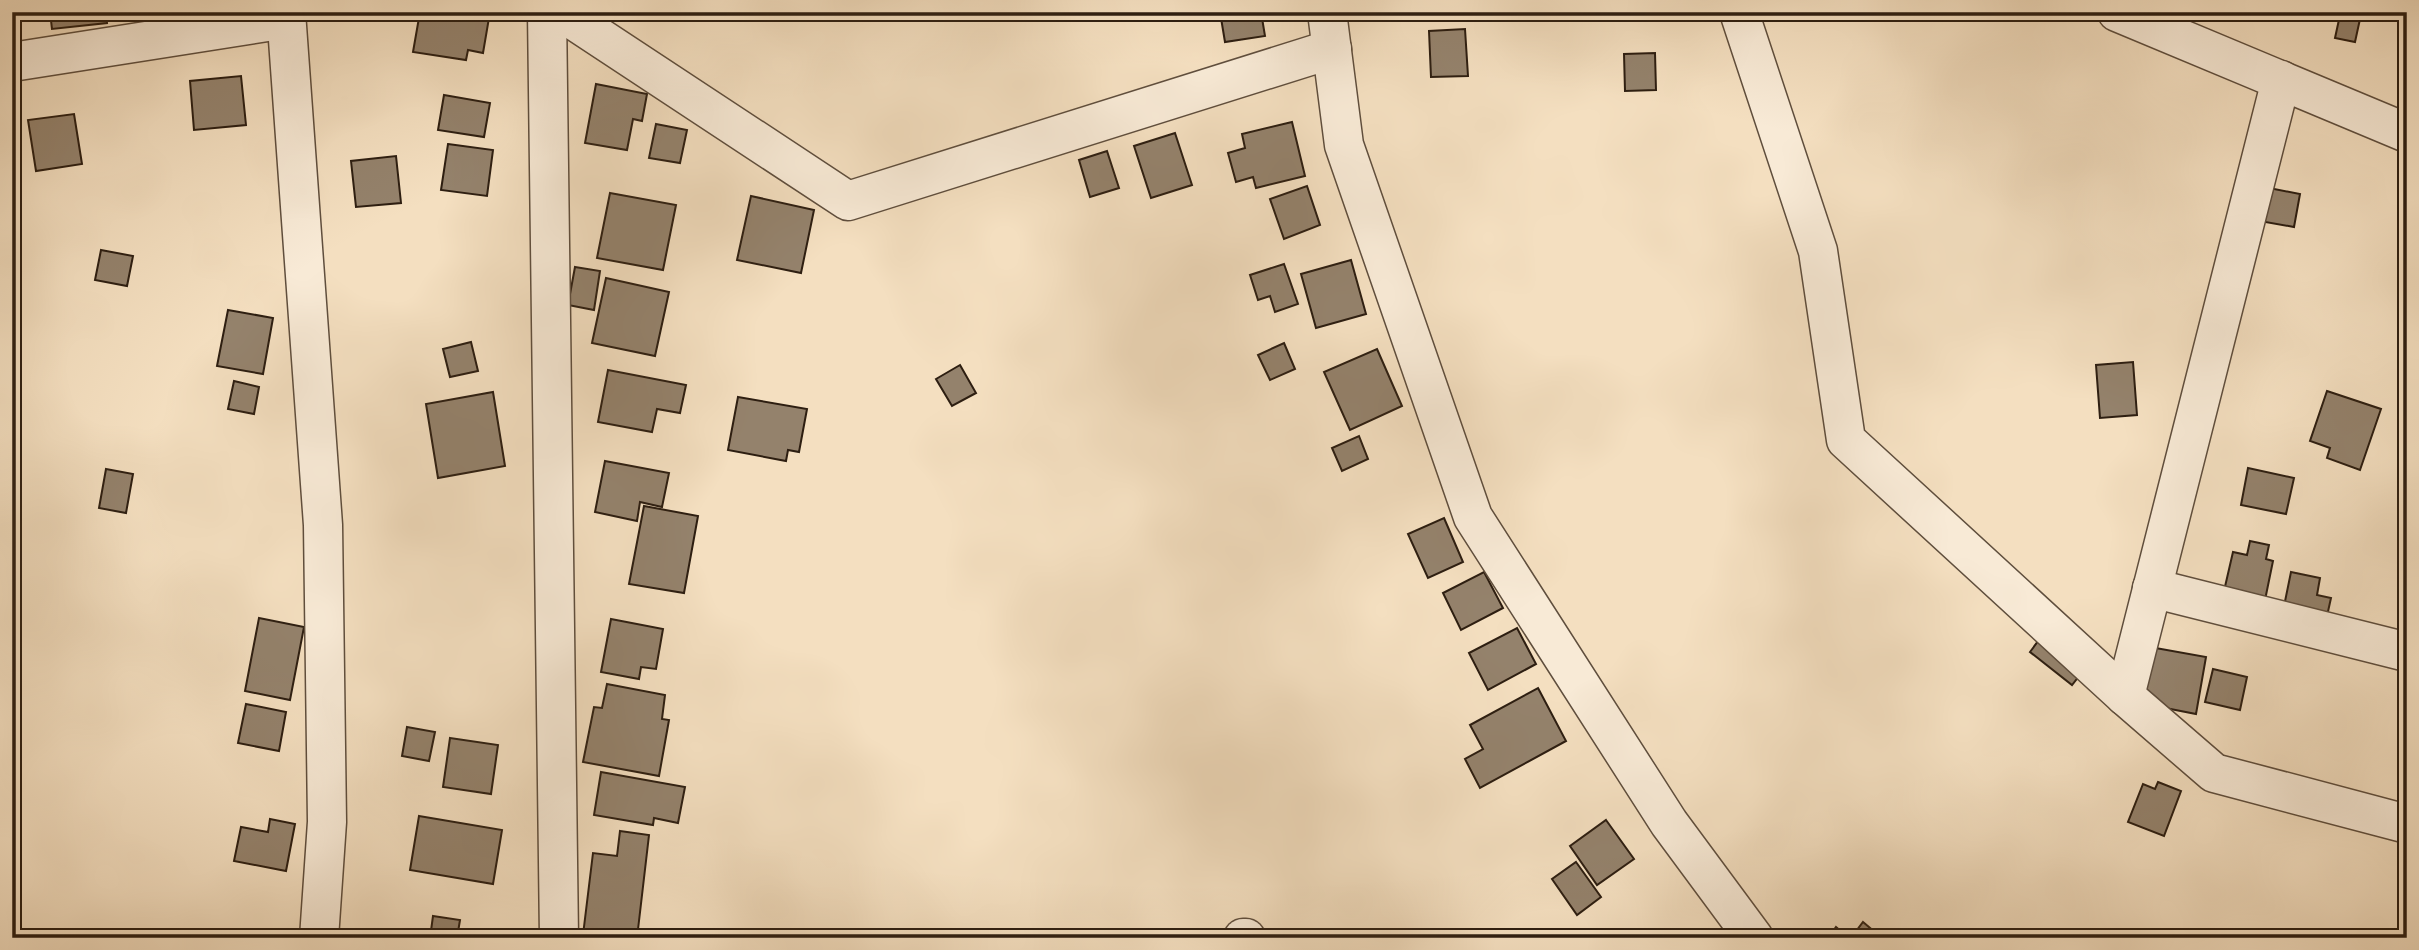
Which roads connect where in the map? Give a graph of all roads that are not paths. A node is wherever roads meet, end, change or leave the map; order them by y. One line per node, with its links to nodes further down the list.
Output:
1 (547, 12): 15 (street)
2 (561, 12): 6 (street)
3 (1739, 12): 12 (street)
4 (2117, 12): 8 (street)
5 (286, 16): 7 (street); 14 (street)
6 (1330, 30): 16 (street)
7 (12, 62)
8 (2281, 80): 9 (street); 10 (street)
9 (2407, 133)
10 (2152, 588): 11 (street); 12 (street)
11 (2407, 652)
12 (2125, 696): 13 (street)
13 (2407, 824)
14 (319, 938)
15 (559, 938)
16 (1754, 938)

